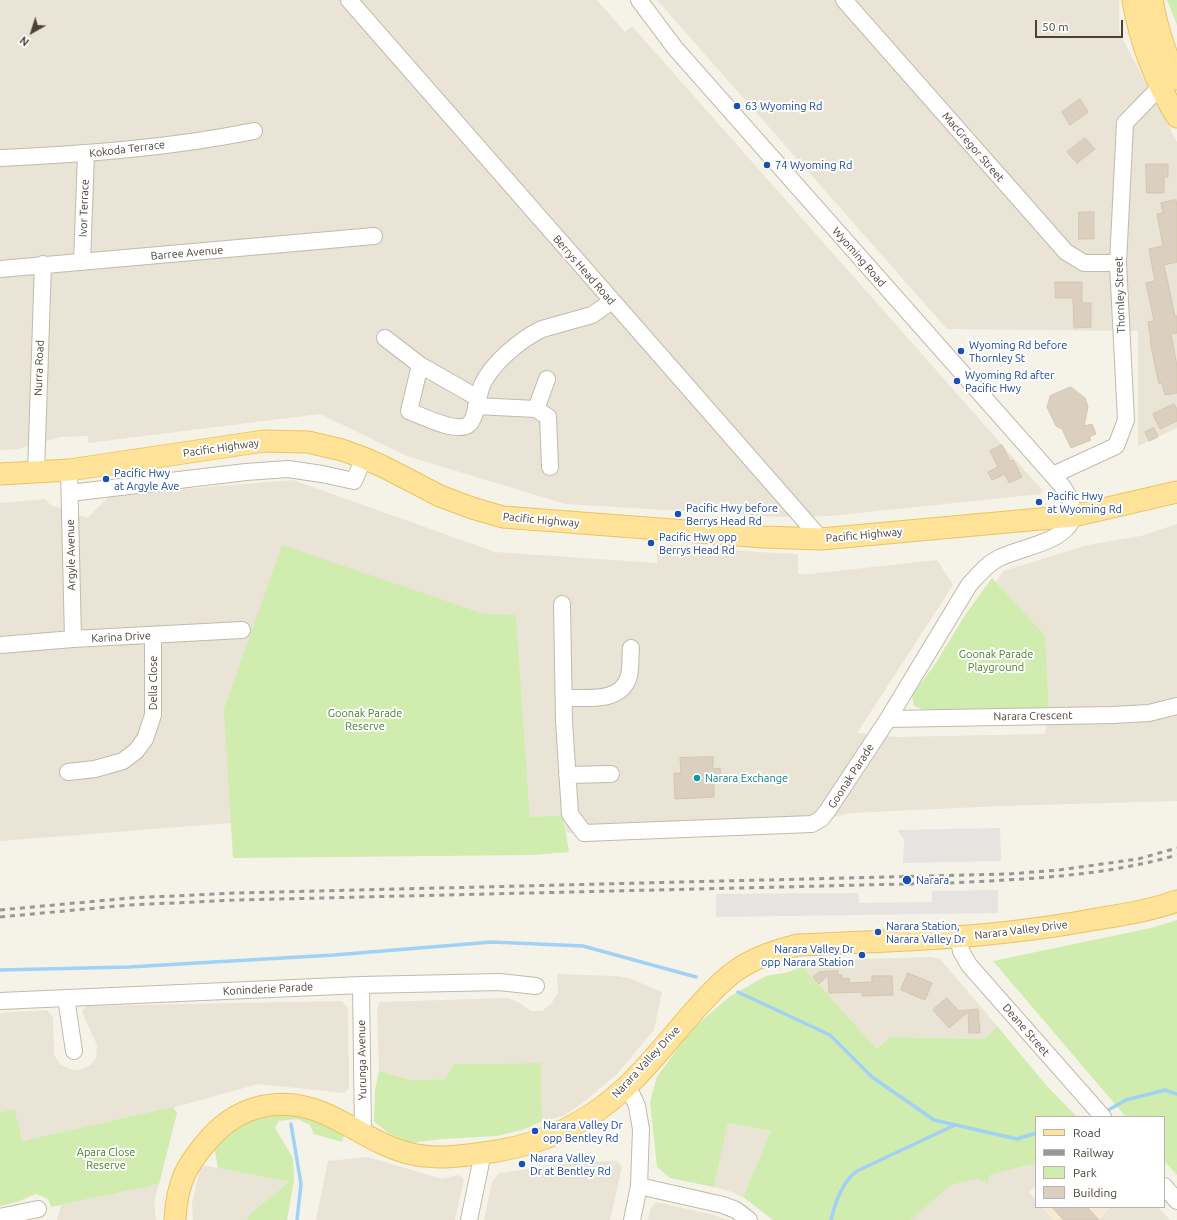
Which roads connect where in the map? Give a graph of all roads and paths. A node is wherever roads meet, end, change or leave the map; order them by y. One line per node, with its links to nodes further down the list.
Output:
1 (349, 0): 16 (street, Berrys Head Road)
2 (639, 0): 27 (street, Wyoming Road)
3 (844, 0): 13 (street, MacGregor Street)
4 (1132, 0): 6 (main road)
5 (1152, 0): 6 (main road)
6 (1169, 83): 7 (main road); 13 (street, Thornley Street)
7 (1177, 117)
8 (254, 131): 9 (street, Kokoda Terrace)
9 (86, 154): 10 (street, Kokoda Terrace); 12 (street, Ivor Terrace)
10 (0, 158)
11 (374, 236): 12 (street, Barree Avenue)
12 (82, 262): 14 (street, Barree Avenue)
13 (1118, 263): 27 (street, Thornley Street)
14 (42, 264): 15 (street, Barree Avenue); 25 (street, Nurra Road)
15 (0, 268)
16 (612, 301): 20 (street); 33 (street, Berrys Head Road)
17 (385, 338): 18 (street)
18 (420, 365): 20 (street); 20 (street)
19 (547, 379): 21 (street)
20 (477, 402): 21 (street)
21 (536, 409): 23 (street)
22 (364, 458): 24 (main road, Pacific Highway); 30 (street); 33 (main road, Pacific Highway)
23 (550, 467)
24 (69, 470): 25 (main road, Pacific Highway); 30 (street, Argyle Avenue)
25 (36, 472): 26 (main road, Pacific Highway)
26 (0, 474)
27 (1053, 475): 32 (street, Wyoming Road)
28 (1177, 478): 31 (main road, Pacific Highway)
29 (1177, 492): 31 (main road, Pacific Highway)
30 (70, 493): 37 (street, Argyle Avenue)
31 (1097, 510): 32 (main road, Pacific Highway)
32 (1073, 516): 33 (main road, Pacific Highway); 42 (street, Goonak Parade)
33 (821, 539)
34 (562, 604): 40 (street, Goonak Parade)
35 (242, 630): 36 (street, Karina Drive)
36 (153, 635): 37 (street, Karina Drive); 43 (street, Della Close)
37 (73, 639): 38 (street, Karina Drive)
38 (0, 645)
39 (630, 648): 40 (street)
40 (564, 698): 45 (street, Goonak Parade)
41 (1177, 706): 42 (street, Narara Crescent)
42 (888, 719): 45 (street, Goonak Parade)
43 (68, 772)
44 (611, 774): 45 (street)
45 (568, 775)
46 (1177, 901): 47 (main road, Narara Valley Drive)
47 (958, 937): 53 (main road, Narara Valley Drive); 54 (street, Deane Street)
48 (361, 985): 49 (street, Koninderie Parade); 50 (street, Koninderie Parade); 55 (street, Yurunga Avenue)
49 (536, 986)
50 (66, 998): 51 (street, Koninderie Parade); 52 (street)
51 (0, 1001)
52 (74, 1051)
53 (626, 1087): 56 (main road, Narara Valley Drive); 57 (street)
54 (1098, 1111)
55 (363, 1134): 56 (main road, Narara Valley Drive); 62 (main road, Narara Valley Drive)
56 (482, 1153): 63 (street)
57 (639, 1186): 64 (street); 65 (street)
58 (1165, 1187): 59 (street)
59 (1177, 1201)
60 (38, 1209): 61 (street)
61 (0, 1217)
62 (175, 1220)
63 (469, 1220)
64 (632, 1220)
65 (749, 1220)

